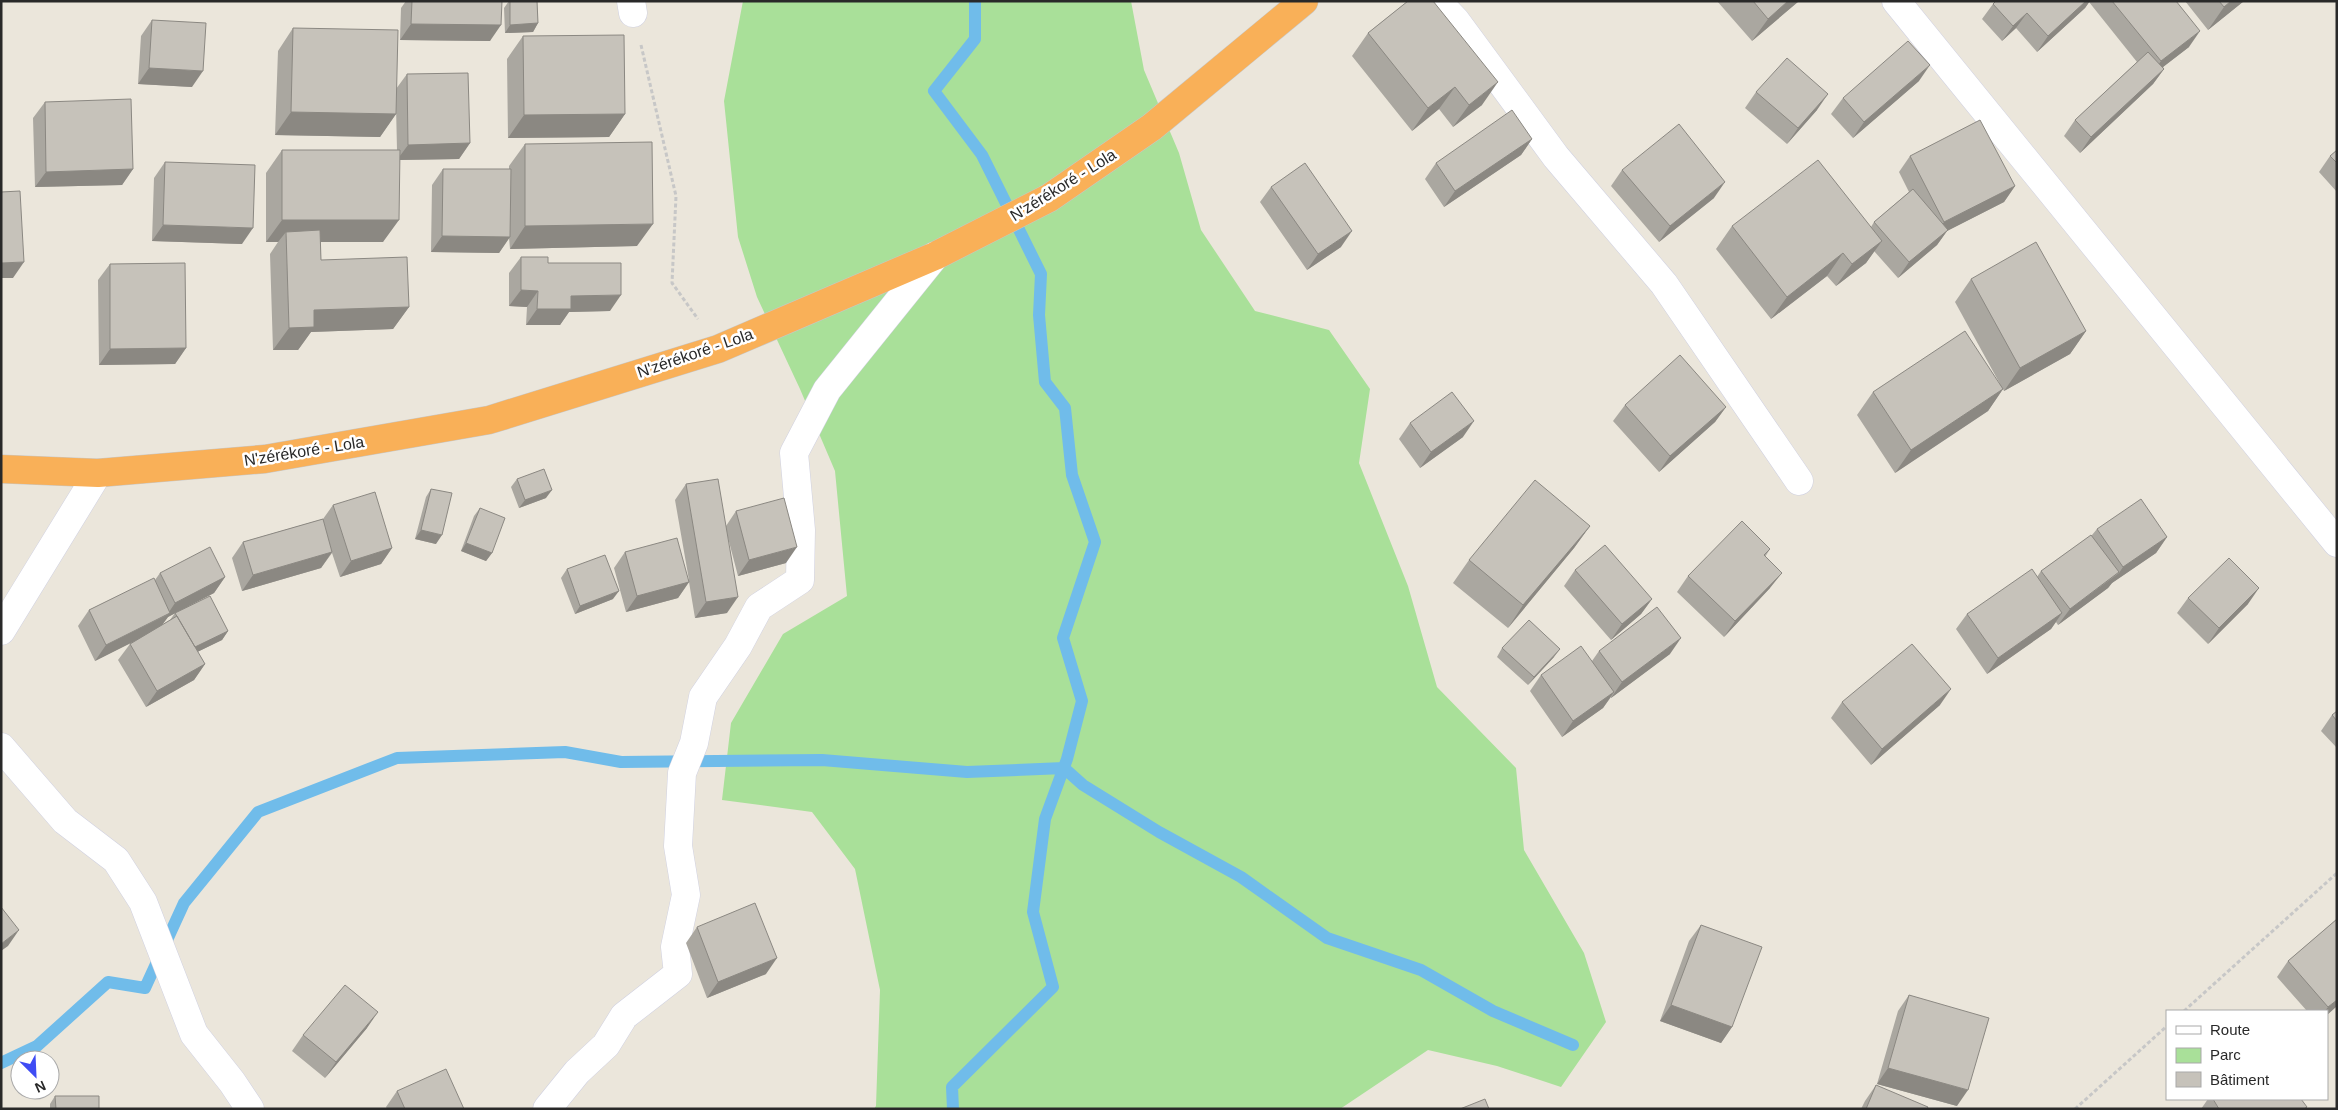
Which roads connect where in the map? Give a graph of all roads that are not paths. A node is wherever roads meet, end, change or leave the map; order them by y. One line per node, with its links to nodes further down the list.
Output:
1 (1304, 1): 4 (highway, N'zérékoré - Lola)
2 (1437, 1): 7 (street)
3 (1896, 1): 8 (street)
4 (935, 256): 6 (highway, N'zérékoré - Lola); 12 (street)
5 (1, 469): 6 (highway, N'zérékoré - Lola)
6 (98, 473): 9 (street)
7 (1799, 481)
8 (2337, 543)
9 (1, 631)
10 (1, 747): 11 (street)
11 (250, 1109)
12 (546, 1109)

